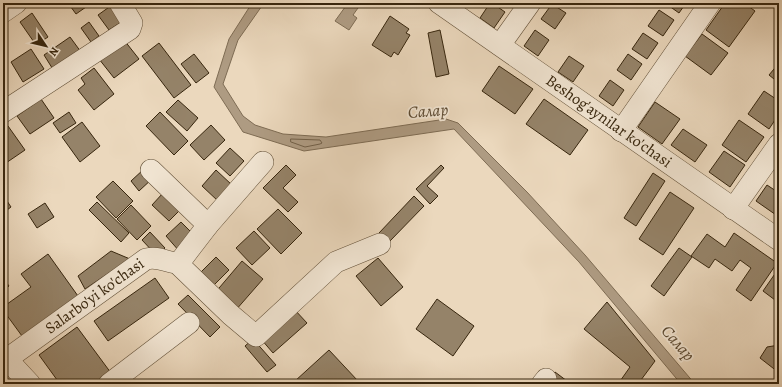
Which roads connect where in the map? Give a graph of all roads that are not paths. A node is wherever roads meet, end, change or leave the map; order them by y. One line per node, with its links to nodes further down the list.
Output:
1 (16, 3): 6 (street)
2 (120, 3): 8 (street)
3 (439, 3): 7 (street, Beshog'aynilar ko'chasi)
4 (530, 3): 7 (street)
5 (710, 3): 9 (street)
6 (3, 12)
7 (500, 45): 9 (street, Beshog'aynilar ko'chasi)
8 (3, 112)
9 (621, 131): 13 (street, Beshog'aynilar ko'chasi)
10 (779, 144): 13 (street)
11 (263, 162): 14 (street)
12 (151, 170): 14 (street)
13 (733, 209): 15 (street, Beshog'aynilar ko'chasi)
14 (208, 226): 17 (street)
15 (779, 240)
16 (380, 244): 17 (street)
17 (177, 263): 19 (street, Salarbo'yi ko'chasi)
18 (189, 323): 21 (street)
19 (5, 357): 20 (street, Salarbo'yi ko'chasi)
20 (30, 384)
21 (109, 384)

